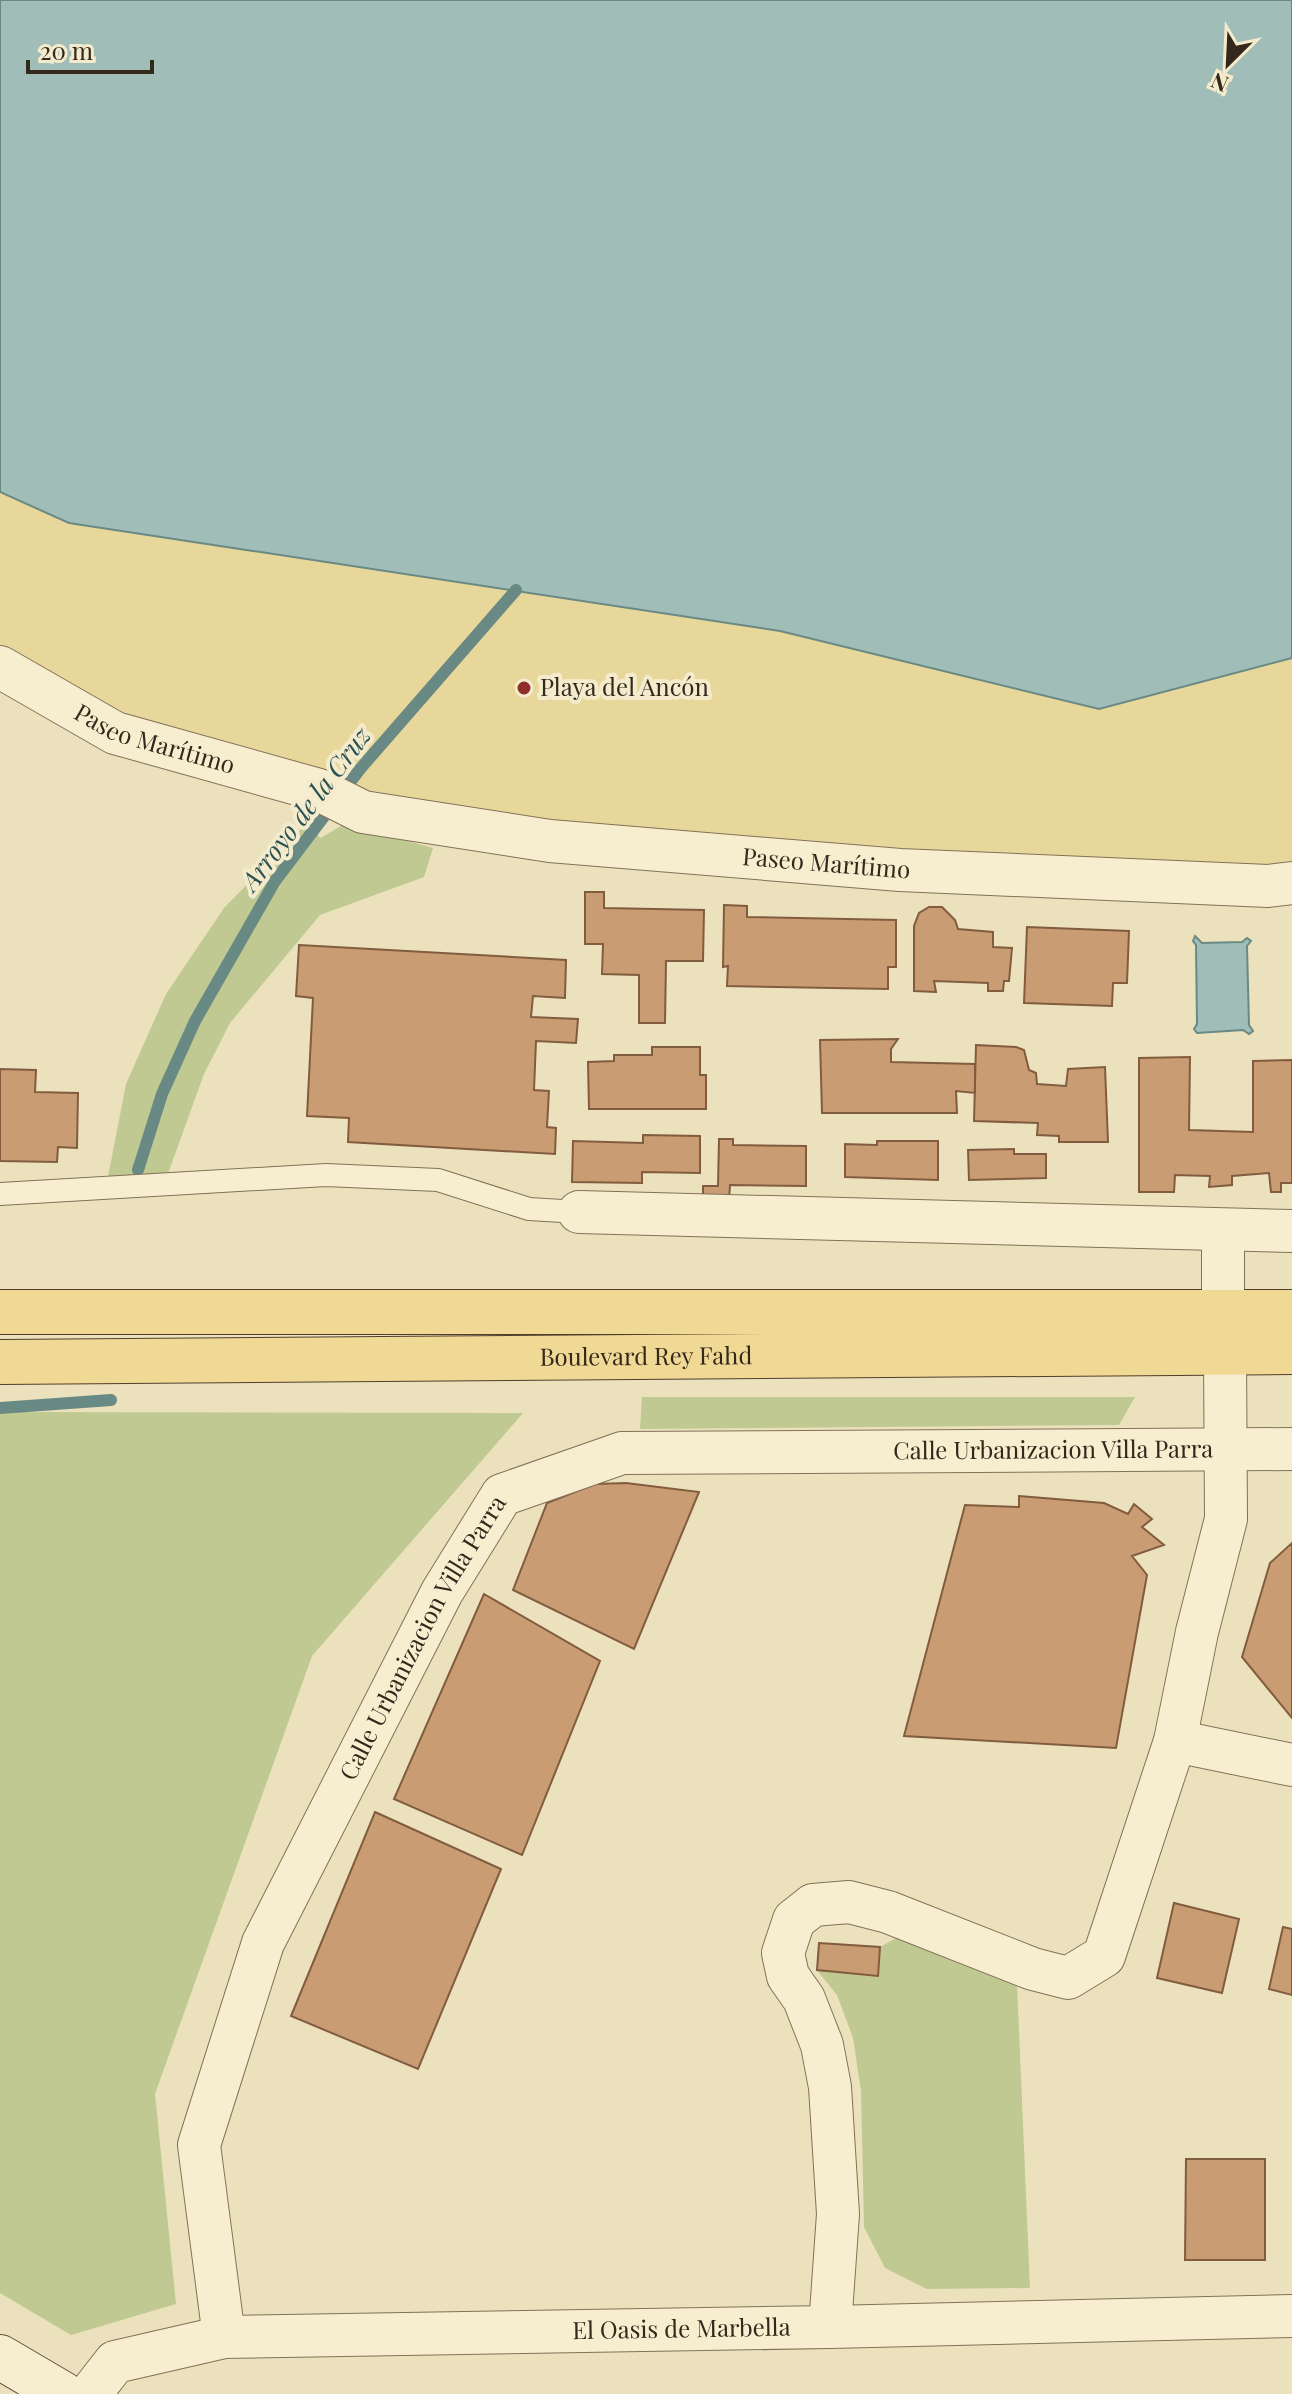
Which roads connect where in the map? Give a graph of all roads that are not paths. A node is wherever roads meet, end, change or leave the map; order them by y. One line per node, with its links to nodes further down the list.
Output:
1 (0, 667): 2 (street, Paseo Marítimo)
2 (1292, 883)
3 (0, 1194): 4 (lane)
4 (579, 1212): 5 (street)
5 (1223, 1231): 6 (street); 9 (street, Calle Urbanizacion Villa Parra)
6 (1292, 1231)
7 (0, 1312): 9 (main road, Boulevard Rey Fahd)
8 (1292, 1312): 9 (main road, Boulevard Rey Fahd)
9 (1224, 1332): 10 (main road, Boulevard Rey Fahd); 11 (main road, Boulevard Rey Fahd); 13 (street, Calle Urbanizacion Villa Parra)
10 (1292, 1352)
11 (0, 1362)
12 (1292, 1449): 13 (street, Calle Urbanizacion Villa Parra)
13 (1227, 1451): 14 (street, Calle Urbanizacion Villa Parra); 18 (street, Calle Urbanizacion Villa Parra)
14 (1175, 1741): 15 (street); 17 (street, Calle Urbanizacion Villa Parra)
15 (1292, 1765)
16 (1292, 2316): 17 (street, El Oasis de Marbella)
17 (830, 2327): 18 (street, El Oasis de Marbella)
18 (224, 2337): 21 (street, El Oasis de Marbella)
19 (0, 2357): 20 (main road)
20 (63, 2394)
21 (90, 2394)

